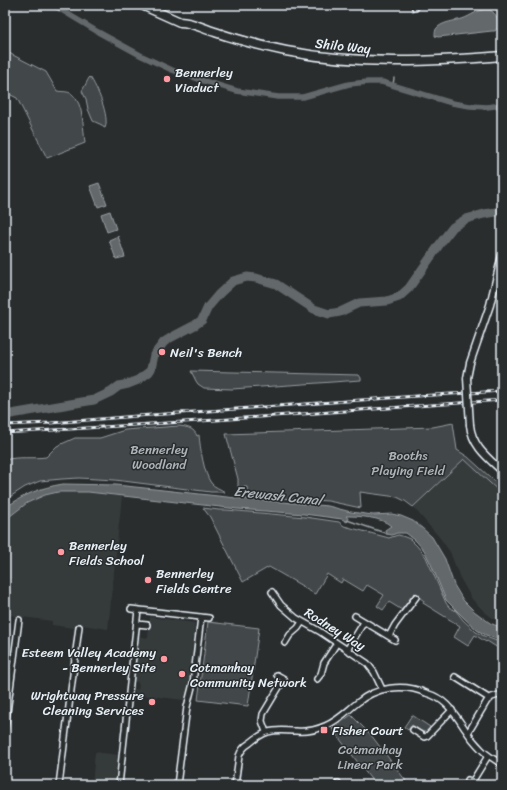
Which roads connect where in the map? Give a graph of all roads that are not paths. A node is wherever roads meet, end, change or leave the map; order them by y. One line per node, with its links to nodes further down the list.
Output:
1 (142, 5): 3 (main road, Shilo Way)
2 (153, 5): 3 (main road, Shilo Way)
3 (186, 22): 4 (main road, Shilo Way)
4 (502, 56)
5 (502, 255): 6 (street, bridge)
6 (502, 471)
7 (272, 592): 15 (street, Rodney Way)
8 (416, 597): 20 (street)
9 (131, 609): 10 (street)
10 (138, 610): 12 (street); 17 (street)
11 (355, 616): 16 (street)
12 (201, 617): 13 (street); 43 (street)
13 (209, 618)
14 (19, 620): 26 (street)
15 (302, 622): 22 (street); 23 (street, Rodney Way)
16 (364, 622): 20 (street); 24 (street)
17 (137, 624): 18 (street); 42 (street)
18 (147, 625)
19 (79, 627): 41 (street)
20 (389, 636): 21 (street)
21 (395, 640)
22 (285, 643)
23 (337, 643): 24 (street, Rodney Way); 29 (street)
24 (347, 650): 30 (street, Rodney Way)
25 (5, 666): 26 (street)
26 (13, 667): 34 (street)
27 (277, 675): 35 (street)
28 (455, 677): 32 (street)
29 (317, 679)
30 (382, 689): 33 (street); 35 (street)
31 (502, 694): 32 (street)
32 (490, 699): 37 (street)
33 (452, 710): 36 (street); 37 (street)
34 (5, 728)
35 (266, 732): 44 (street)
36 (415, 733)
37 (468, 733): 38 (street)
38 (488, 756): 39 (street); 40 (street)
39 (502, 764)
40 (472, 782)
41 (59, 785)
42 (119, 785)
43 (177, 785)
44 (235, 785)

